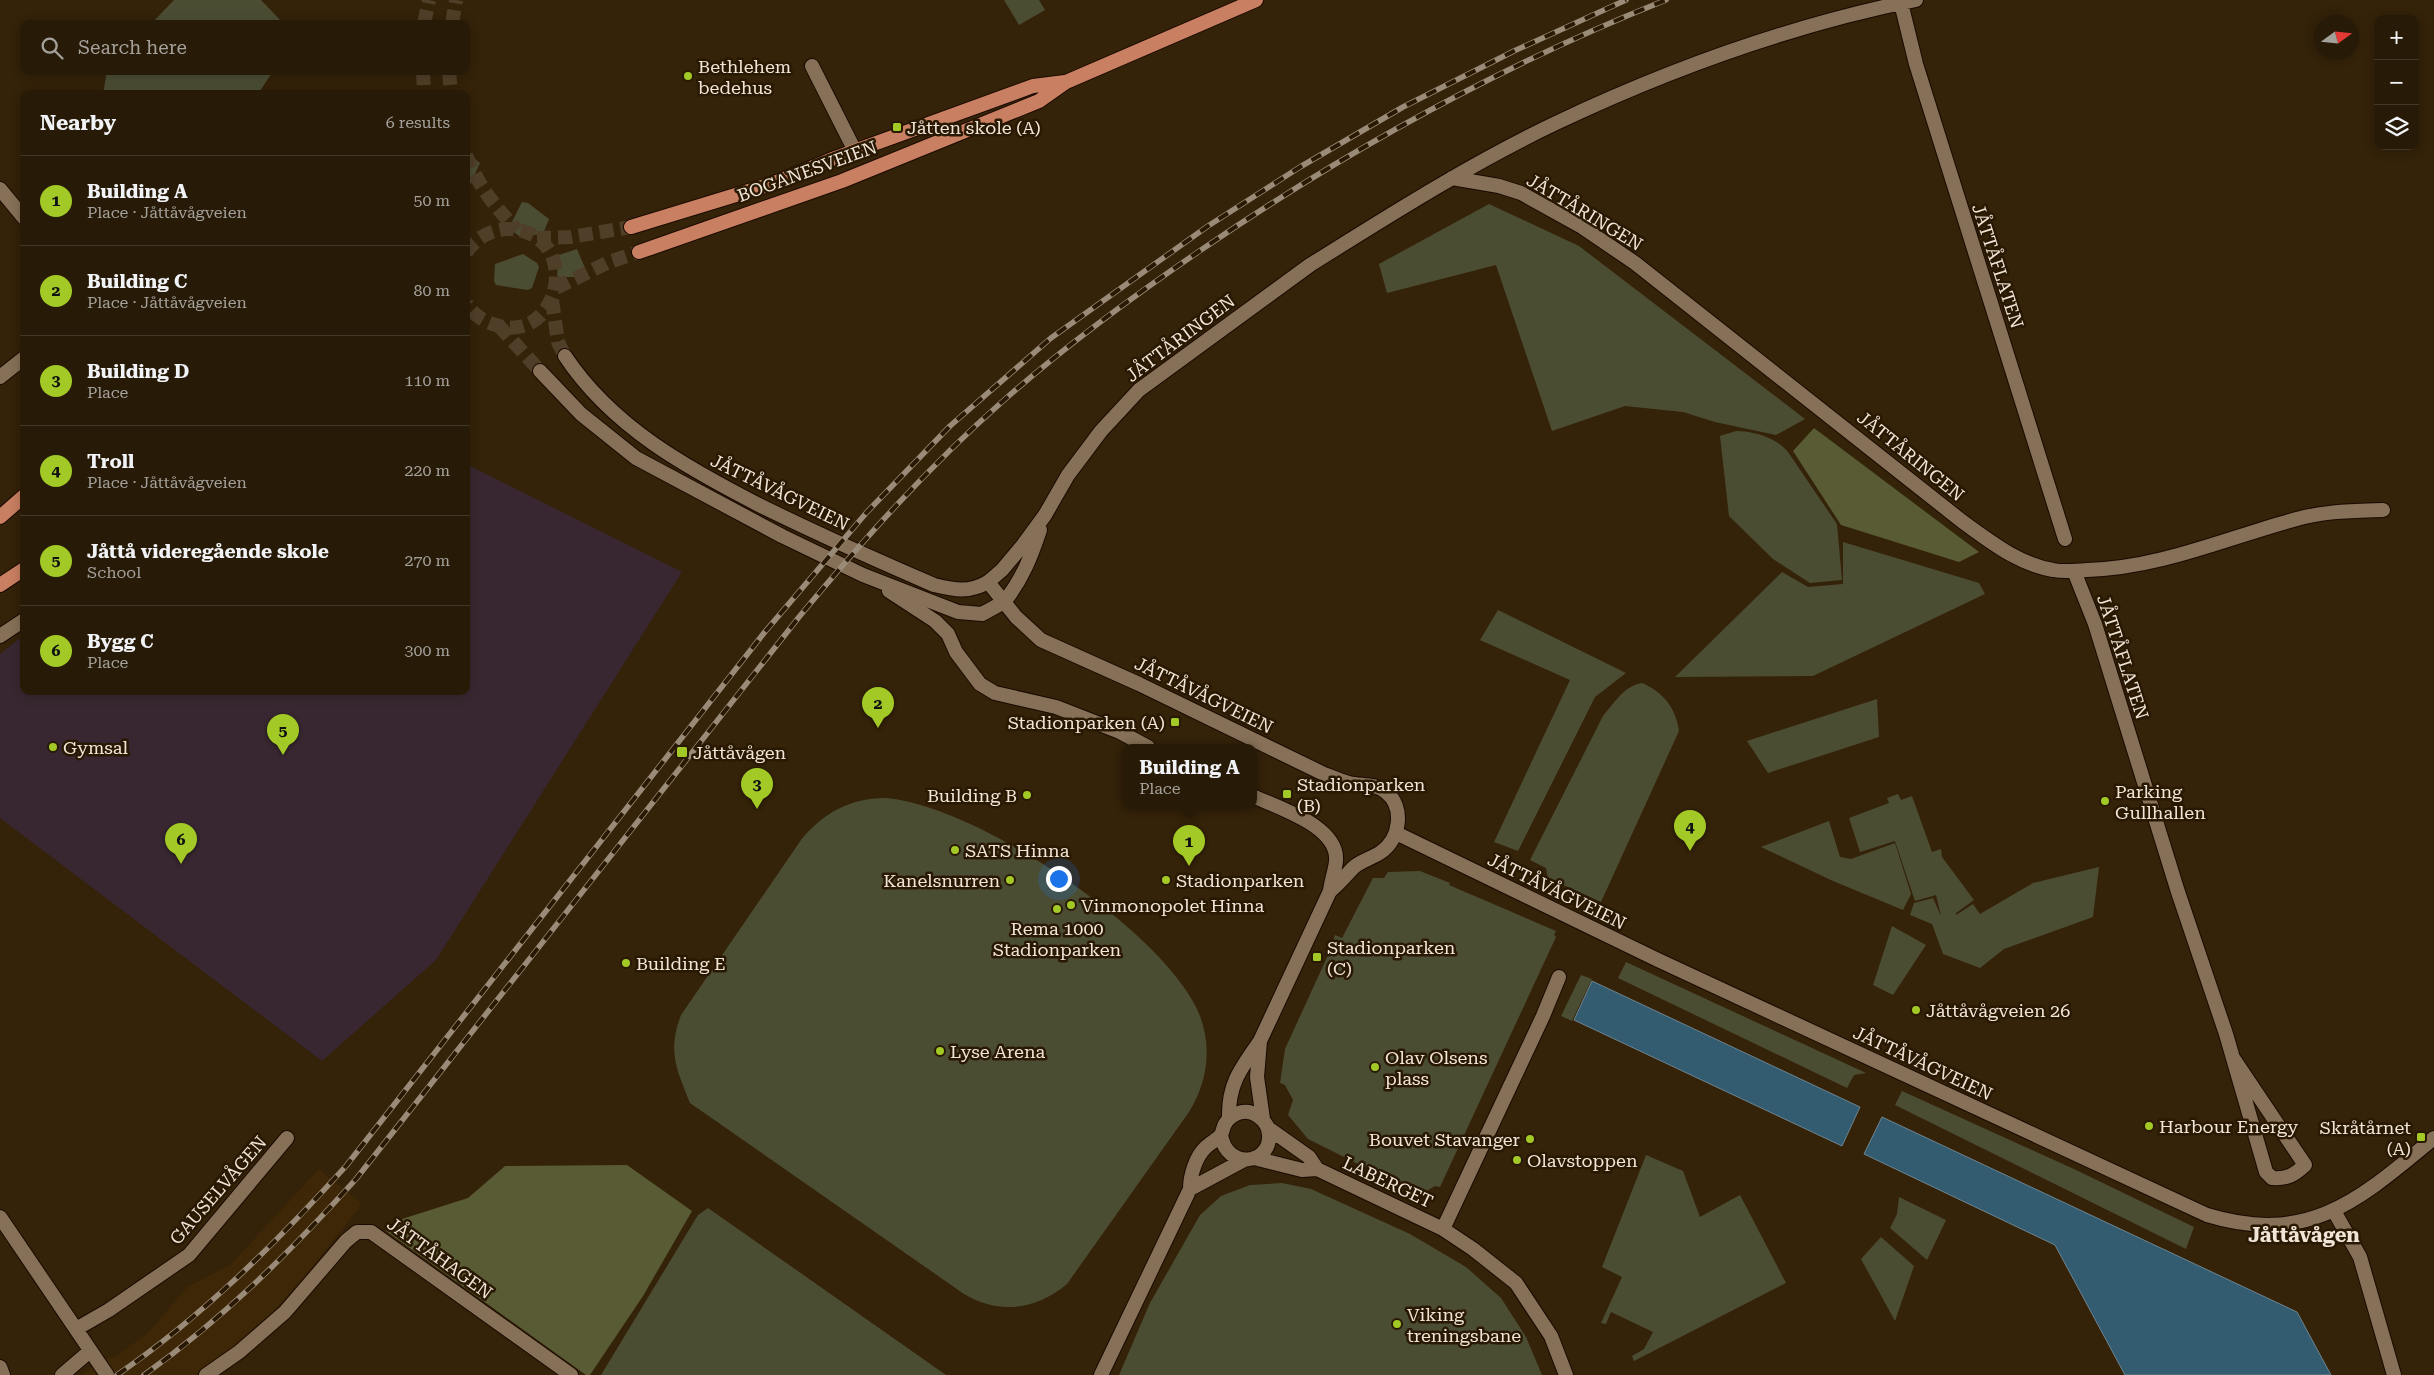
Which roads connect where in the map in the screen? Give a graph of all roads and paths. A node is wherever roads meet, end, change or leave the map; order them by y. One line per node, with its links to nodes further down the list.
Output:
1 (1256, 0): 5 (main road, BOGANESVEIEN)
2 (1916, 0): 3 (street)
3 (1901, 3): 7 (street); 20 (street, JÅTTÅFLATEN)
4 (812, 66): 6 (street)
5 (1066, 82): 6 (main road, BOGANESVEIEN); 11 (main road, BOGANESVEIEN)
6 (855, 151): 10 (main road, BOGANESVEIEN)
7 (1452, 178): 18 (street, JÅTTÅRINGEN); 21 (street, JÅTTÅRINGEN)
8 (0, 188): 9 (street)
9 (20, 213)
10 (631, 227)
11 (639, 252)
12 (564, 356): 24 (street, JÅTTÅVÅGVEIEN)
13 (20, 361): 15 (street)
14 (540, 371): 23 (street, JÅTTÅVÅGVEIEN)
15 (0, 377)
16 (20, 500): 19 (main road)
17 (2383, 510): 21 (street, JÅTTÅFLATEN)
18 (1045, 515): 24 (street, JÅTTÅRINGEN); 26 (street, JÅTTÅRINGEN)
19 (0, 517)
20 (2066, 539)
21 (2074, 571): 35 (street, JÅTTÅFLATEN)
22 (20, 572): 25 (main road)
23 (863, 574): 26 (street, JÅTTÅVÅGVEIEN); 29 (street, JÅTTÅVÅGVEIEN)
24 (988, 582): 26 (street, JÅTTÅVÅGVEIEN)
25 (0, 585)
26 (1004, 602): 31 (street, JÅTTÅVÅGVEIEN)
27 (20, 623): 28 (street)
28 (0, 636)
29 (1142, 744)
30 (1257, 798): 32 (street)
31 (1396, 833): 32 (street); 44 (street, JÅTTÅVÅGVEIEN)
32 (1330, 891): 34 (street)
33 (1559, 977): 46 (street, LABERGET)
34 (1260, 1040): 36 (street); 37 (street)
35 (2233, 1058): 35 (street, JÅTTÅFLATEN)
36 (1229, 1118): 37 (street); 38 (street)
37 (1266, 1124): 41 (street); 42 (street, LABERGET)
38 (1221, 1135): 41 (street); 43 (street)
39 (287, 1138): 47 (street, GAUSELVÅGEN)
40 (2434, 1138): 44 (street, JÅTTÅVÅGVEIEN)
41 (1249, 1159): 42 (street, LABERGET); 43 (street)
42 (1318, 1169): 46 (street, LABERGET)
43 (1190, 1189): 55 (street)
44 (2334, 1211): 57 (street)
45 (0, 1217): 47 (street)
46 (1443, 1229): 56 (street, LABERGET)
47 (76, 1329): 48 (street)
48 (94, 1356): 51 (street); 52 (street)
49 (0, 1367): 50 (street)
50 (3, 1375)
51 (62, 1375)
52 (107, 1375)
53 (206, 1375): 54 (street, JÅTTÅHAGEN)
54 (571, 1375)
55 (1101, 1375)
56 (1566, 1375)
57 (2394, 1375)

